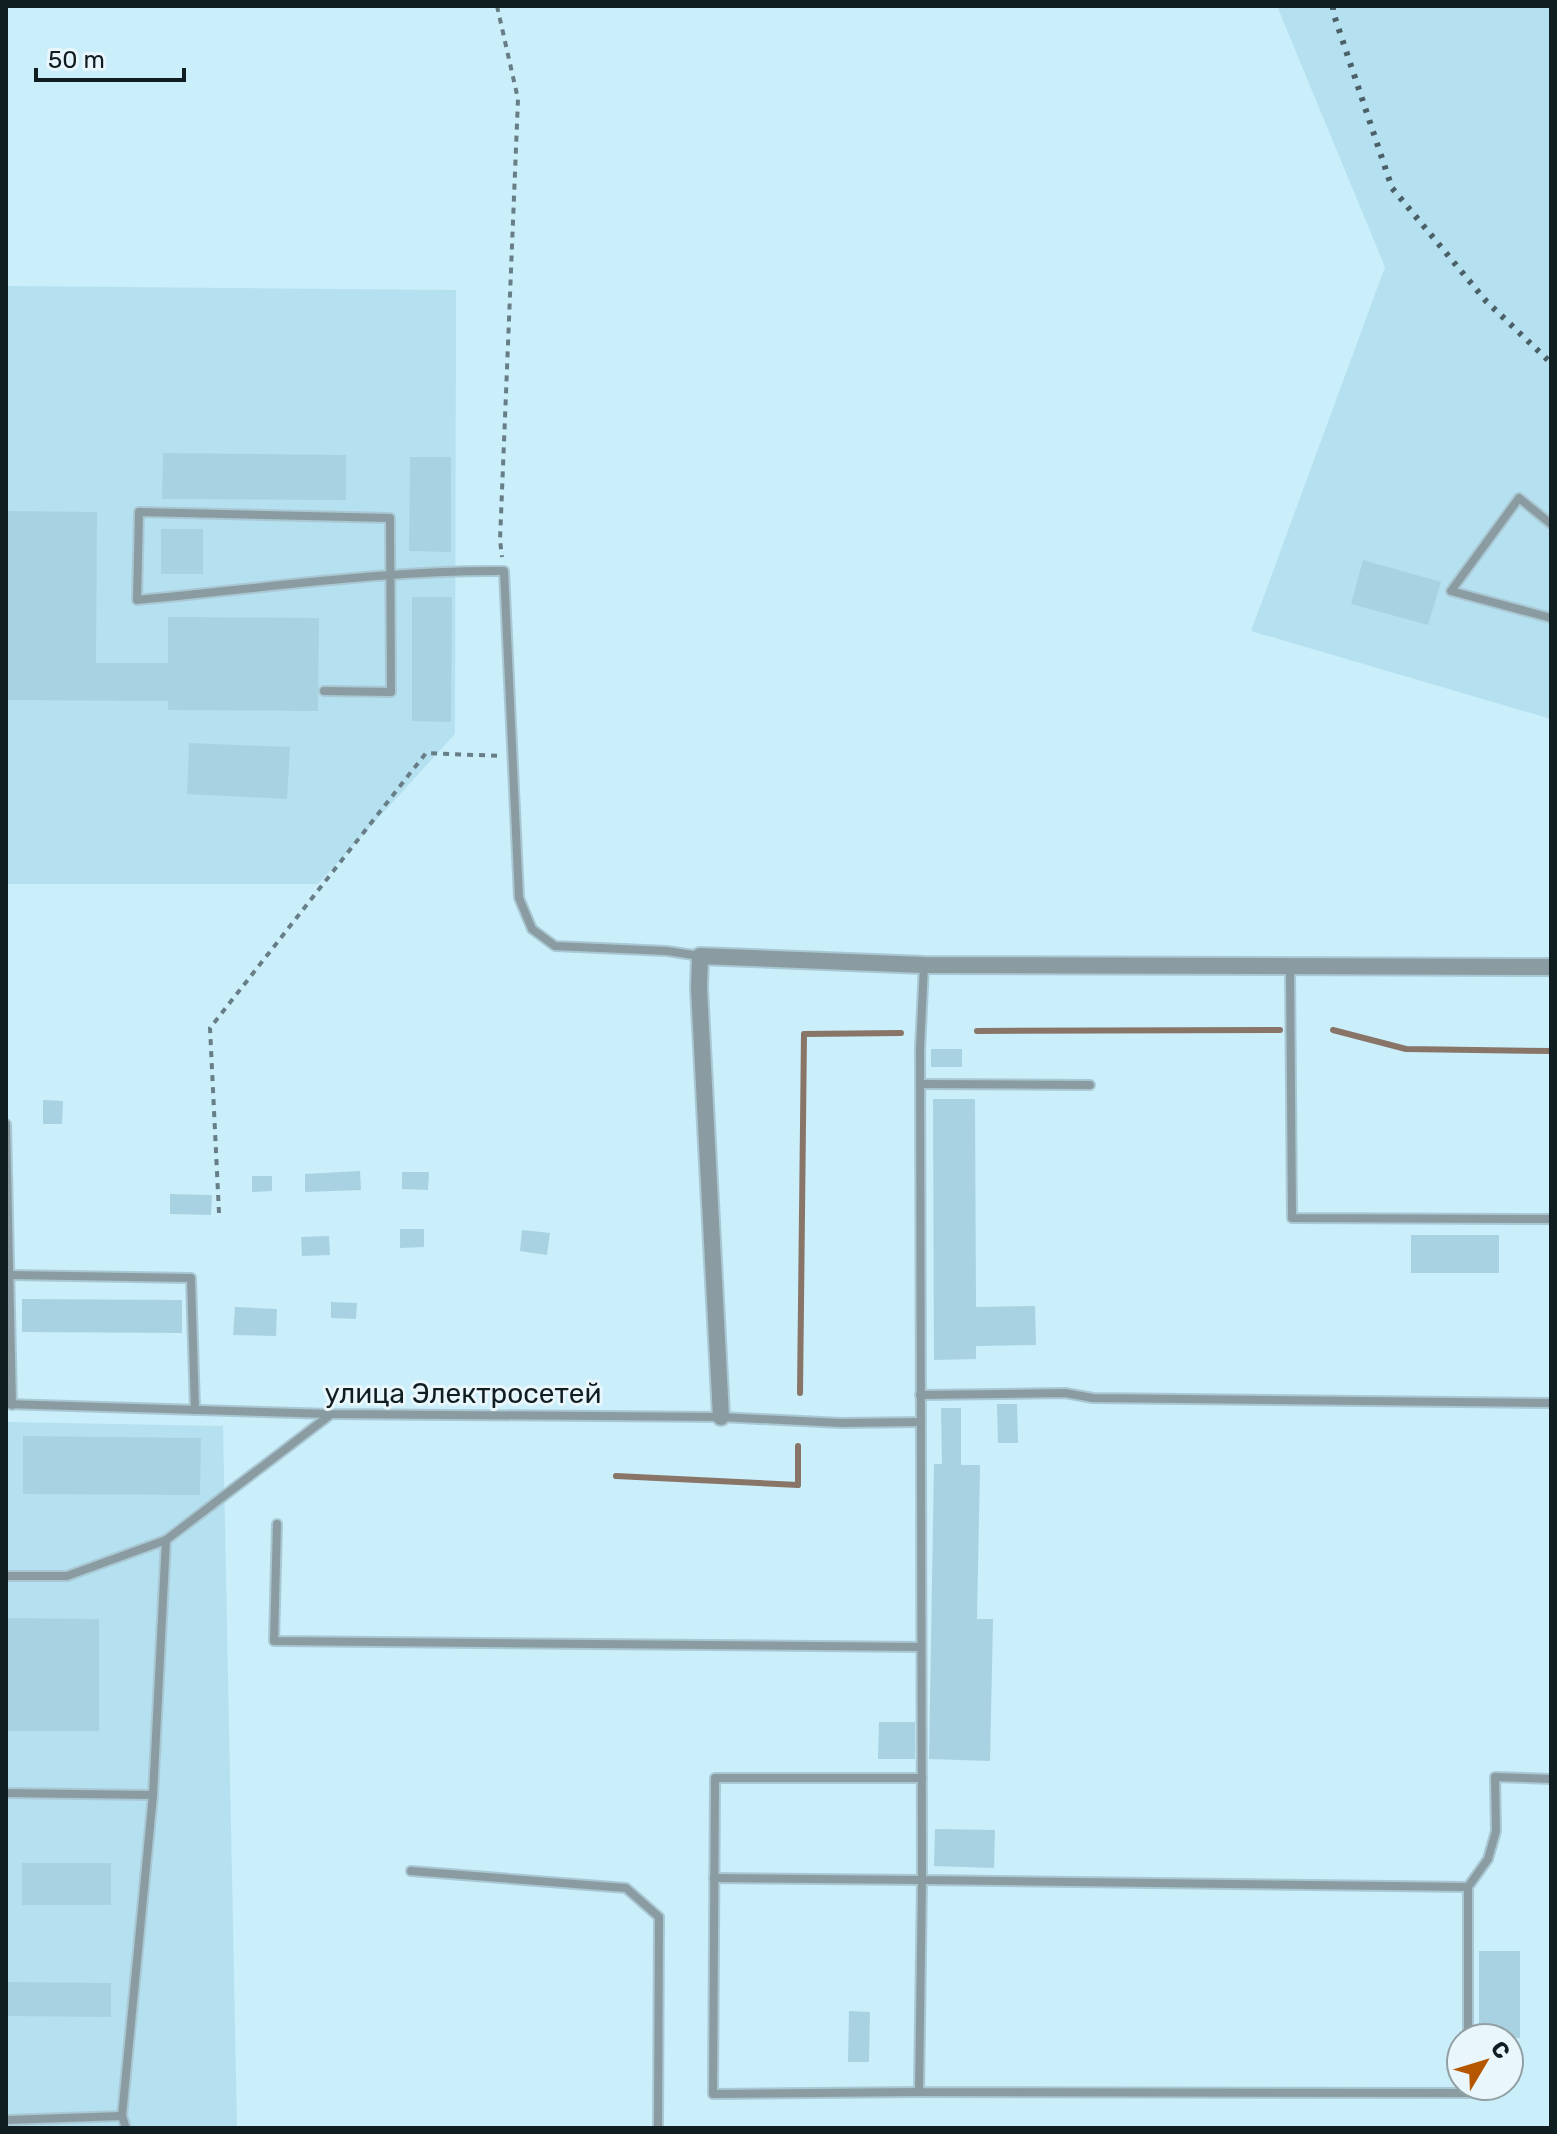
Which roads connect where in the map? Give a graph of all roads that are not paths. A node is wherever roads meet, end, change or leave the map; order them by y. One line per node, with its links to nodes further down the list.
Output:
1 (1551, 524): 3 (lane)
2 (390, 576): 2 (lane); 4 (lane); 5 (lane)
3 (1551, 618)
4 (324, 691)
5 (700, 956): 6 (street); 19 (street)
6 (924, 965): 7 (street); 9 (lane)
7 (1290, 966): 8 (street); 12 (lane)
8 (1551, 967)
9 (920, 1084): 10 (lane); 14 (lane)
10 (1090, 1085)
11 (6, 1124): 13 (lane)
12 (1551, 1219)
13 (10, 1275): 16 (lane); 17 (lane)
14 (920, 1395): 15 (lane); 20 (lane)
15 (1551, 1403)
16 (9, 1404): 17 (lane, улица Электросетей)
17 (195, 1410): 18 (lane, улица Электросетей)
18 (330, 1414): 19 (lane, улица Электросетей); 22 (lane)
19 (721, 1417): 20 (lane, улица Электросетей)
20 (921, 1422): 24 (lane)
21 (277, 1524): 24 (lane)
22 (166, 1540): 23 (lane); 28 (lane)
23 (6, 1576)
24 (921, 1647): 25 (lane)
25 (922, 1778): 30 (lane); 31 (lane)
26 (1551, 1779): 32 (lane)
27 (6, 1793): 28 (lane)
28 (153, 1795): 36 (lane)
29 (411, 1871): 39 (lane)
30 (714, 1878): 31 (lane); 34 (lane)
31 (922, 1880): 32 (lane); 34 (lane)
32 (1468, 1887): 33 (lane)
33 (1468, 2022)
34 (919, 2092): 35 (lane)
35 (1445, 2093)
36 (122, 2116): 37 (lane); 38 (lane)
37 (6, 2120)
38 (126, 2128)
39 (658, 2128)

